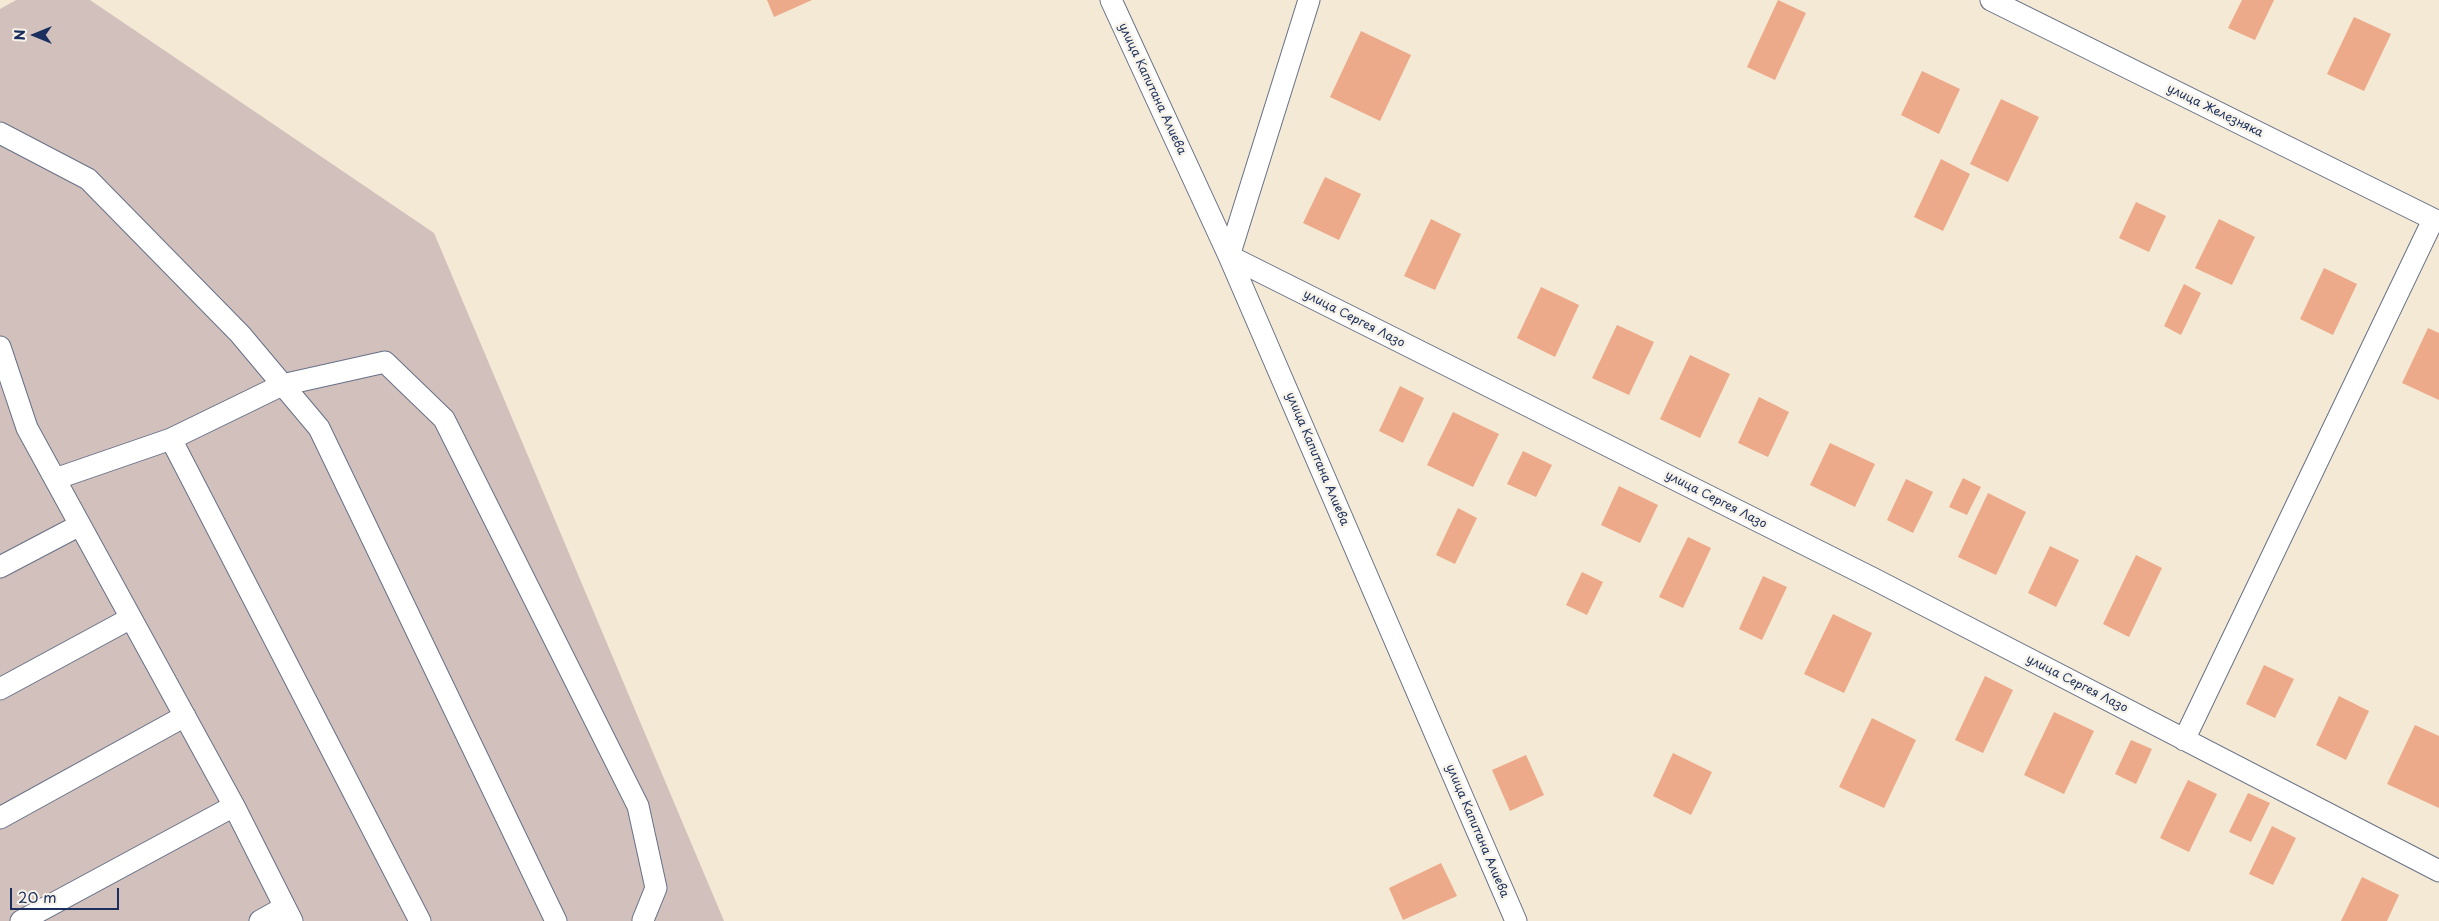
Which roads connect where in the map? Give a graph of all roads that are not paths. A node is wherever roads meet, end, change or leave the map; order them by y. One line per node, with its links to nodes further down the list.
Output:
1 (1110, 0): 6 (lane, улица Капитана Алиева)
2 (1309, 0): 6 (lane)
3 (1992, 0): 5 (lane, улица Железняка)
4 (0, 133): 8 (lane)
5 (2436, 221): 16 (lane)
6 (1229, 256): 16 (lane, улица Сергея Лазо); 26 (lane, улица Капитана Алиева)
7 (0, 347): 10 (lane)
8 (282, 385): 9 (lane); 21 (lane); 25 (lane)
9 (170, 439): 10 (lane); 24 (lane)
10 (55, 479): 11 (lane)
11 (80, 525): 12 (lane); 13 (lane)
12 (0, 567)
13 (131, 618): 14 (lane); 15 (lane)
14 (0, 689)
15 (185, 716): 17 (lane); 18 (lane)
16 (2184, 740): 19 (lane, улица Сергея Лазо)
17 (234, 806): 20 (lane); 22 (lane)
18 (0, 818)
19 (2439, 871)
20 (288, 914): 23 (lane)
21 (642, 920)
22 (20, 921)
23 (260, 921)
24 (420, 921)
25 (556, 921)
26 (1516, 921)

